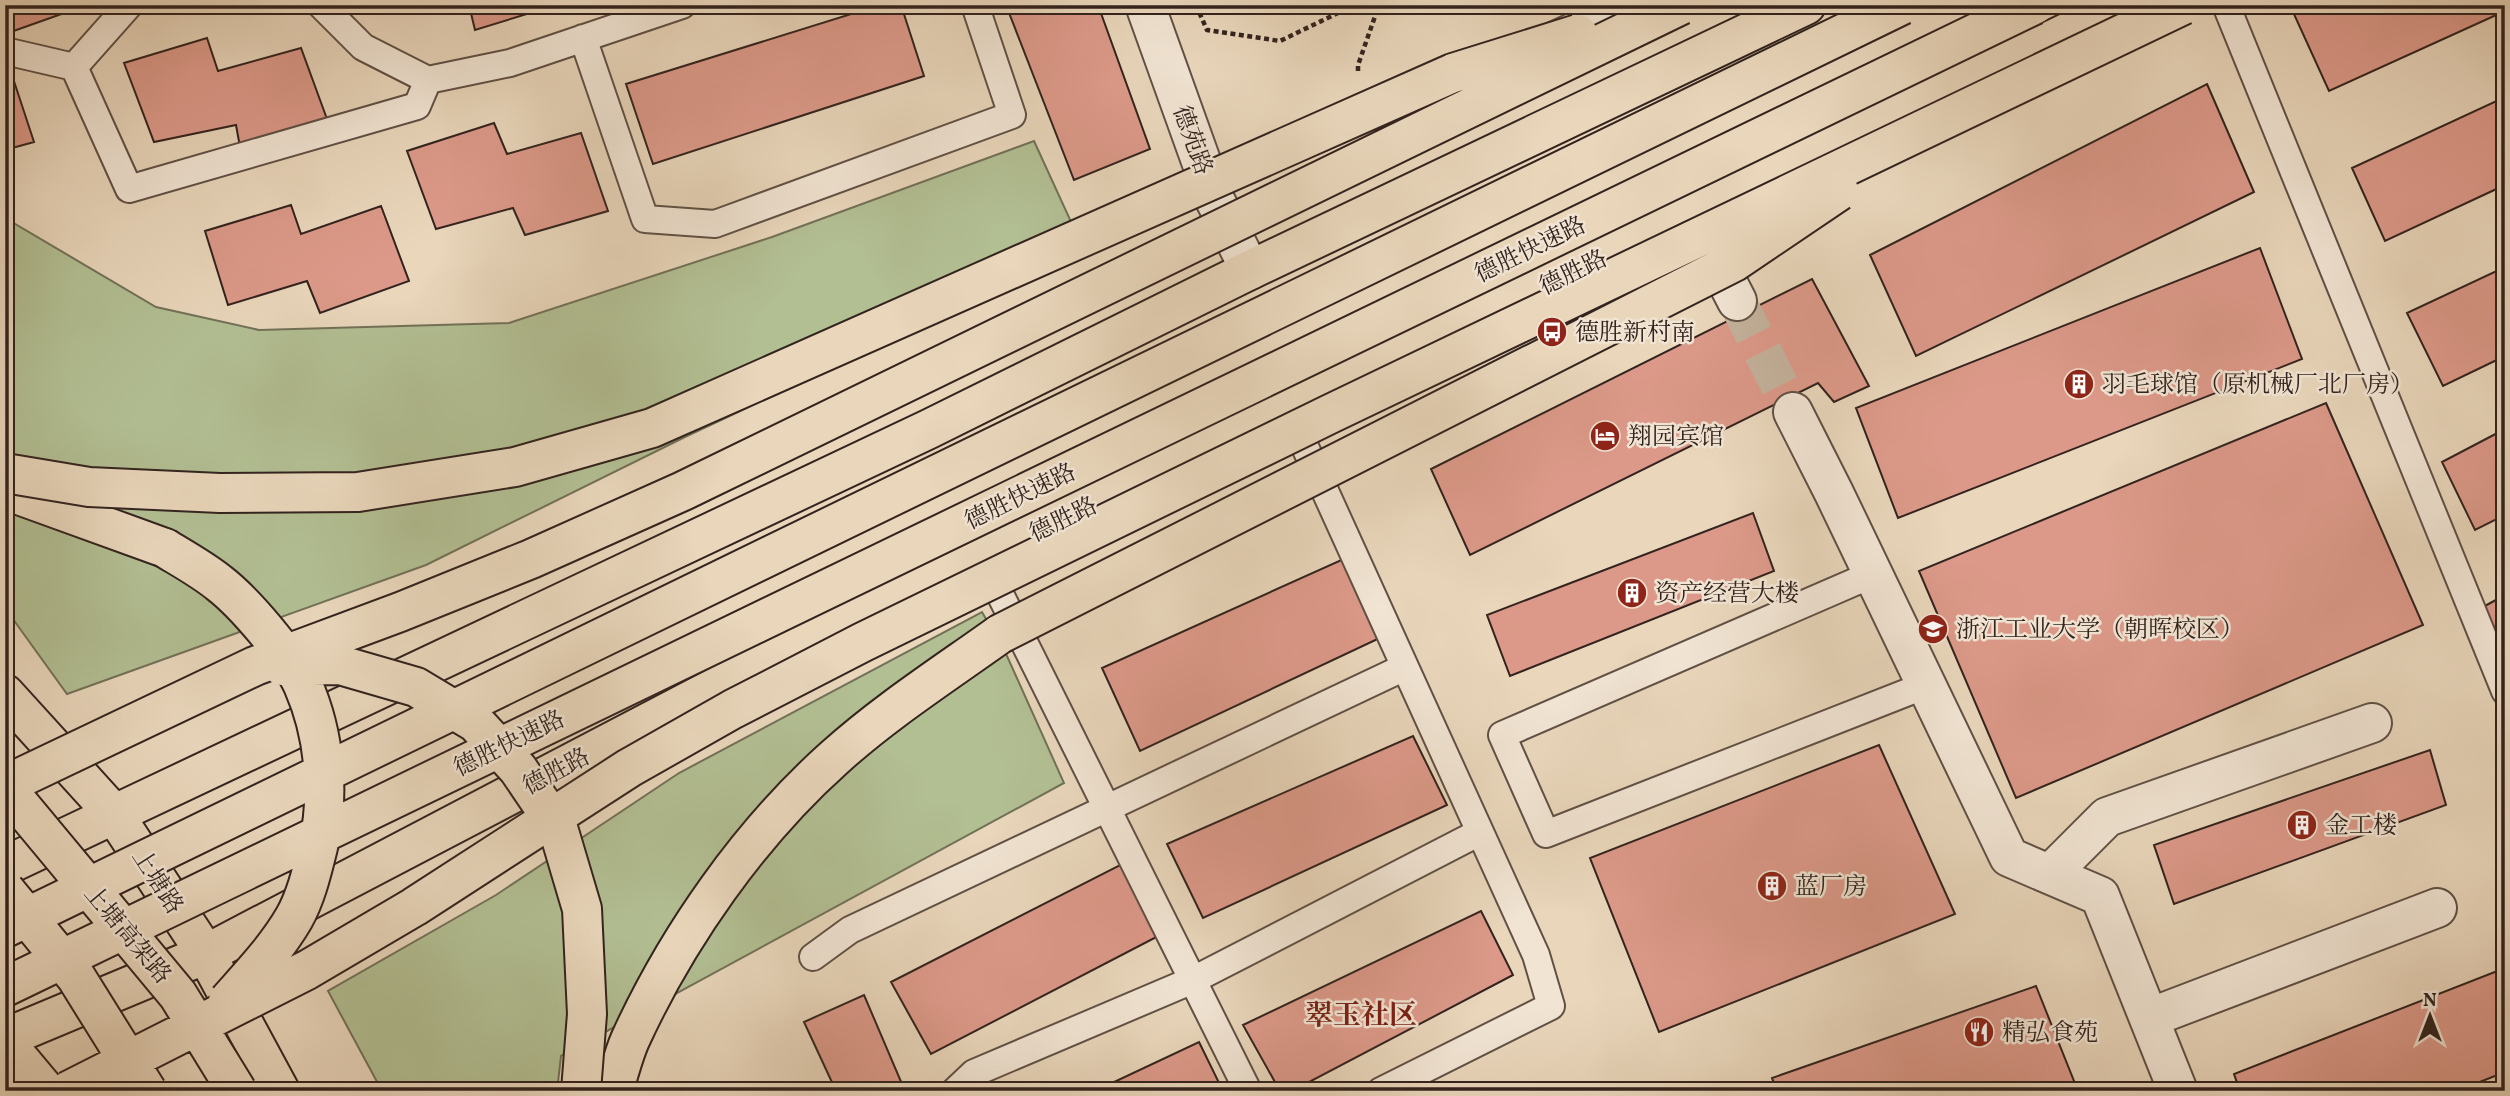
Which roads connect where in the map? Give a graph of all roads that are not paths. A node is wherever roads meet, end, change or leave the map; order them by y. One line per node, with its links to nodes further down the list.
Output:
1 (129, 5): 17 (lane)
2 (321, 5): 18 (lane)
3 (682, 5): 15 (lane)
4 (975, 5): 15 (lane)
5 (1144, 5): 20 (street, 德苑路)
6 (1632, 5): 20 (street)
7 (1670, 5): 26 (main road, bridge)
8 (1681, 5): 30 (main road, bridge)
9 (1806, 5): 22 (main road)
10 (1902, 5): 44 (main road, bridge)
11 (2034, 5): 48 (main road, 德胜快速路, bridge)
12 (2124, 5): 21 (main road, 德胜路)
13 (2183, 5): 19 (main road, bridge)
14 (2226, 5): 33 (lane)
15 (583, 38): 18 (lane)
16 (5, 51): 17 (lane)
17 (74, 67): 18 (lane)
18 (428, 80)
19 (1950, 116): 49 (main road, bridge); 58 (main road, bridge)
20 (1215, 200): 22 (street, 德苑路)
21 (1692, 214): 23 (street); 24 (main road, 德胜路)
22 (1250, 270): 38 (main road)
23 (1737, 301)
24 (1288, 410): 28 (main road, 德胜路); 31 (lane)
25 (1793, 412): 29 (street)
26 (5, 473)
27 (5, 490): 49 (main road, bridge)
28 (982, 558): 37 (lane); 45 (main road, 德胜路)
29 (1873, 574): 32 (street); 32 (lane)
30 (255, 666): 36 (main road, bridge); 57 (main road, bridge)
31 (1405, 667): 37 (lane); 39 (lane)
32 (1926, 685): 41 (street)
33 (2505, 691)
34 (5, 694): 38 (main road, 上塘路)
35 (2372, 723): 41 (street)
36 (5, 786): 55 (main road, 上塘高架路, bridge)
37 (1107, 808): 46 (lane); 47 (lane)
38 (114, 814): 40 (main road); 45 (main road, 上塘路)
39 (1480, 832): 47 (lane); 61 (lane)
40 (5, 866)
41 (2050, 874): 50 (street)
42 (5, 890): 54 (main road, bridge)
43 (2437, 908): 50 (street)
44 (5, 928)
45 (206, 954): 51 (main road, 德胜路); 56 (main road, 上塘路)
46 (813, 957)
47 (1193, 980): 59 (lane); 60 (lane)
48 (5, 986)
49 (215, 1016): 53 (main road, bridge)
50 (2149, 1018): 62 (street)
51 (5, 1040): 52 (main road)
52 (46, 1091)
53 (68, 1091)
54 (147, 1091)
55 (237, 1091)
56 (280, 1091)
57 (582, 1091)
58 (614, 1091)
59 (955, 1091)
60 (1248, 1091)
61 (1381, 1091)
62 (2178, 1091)

